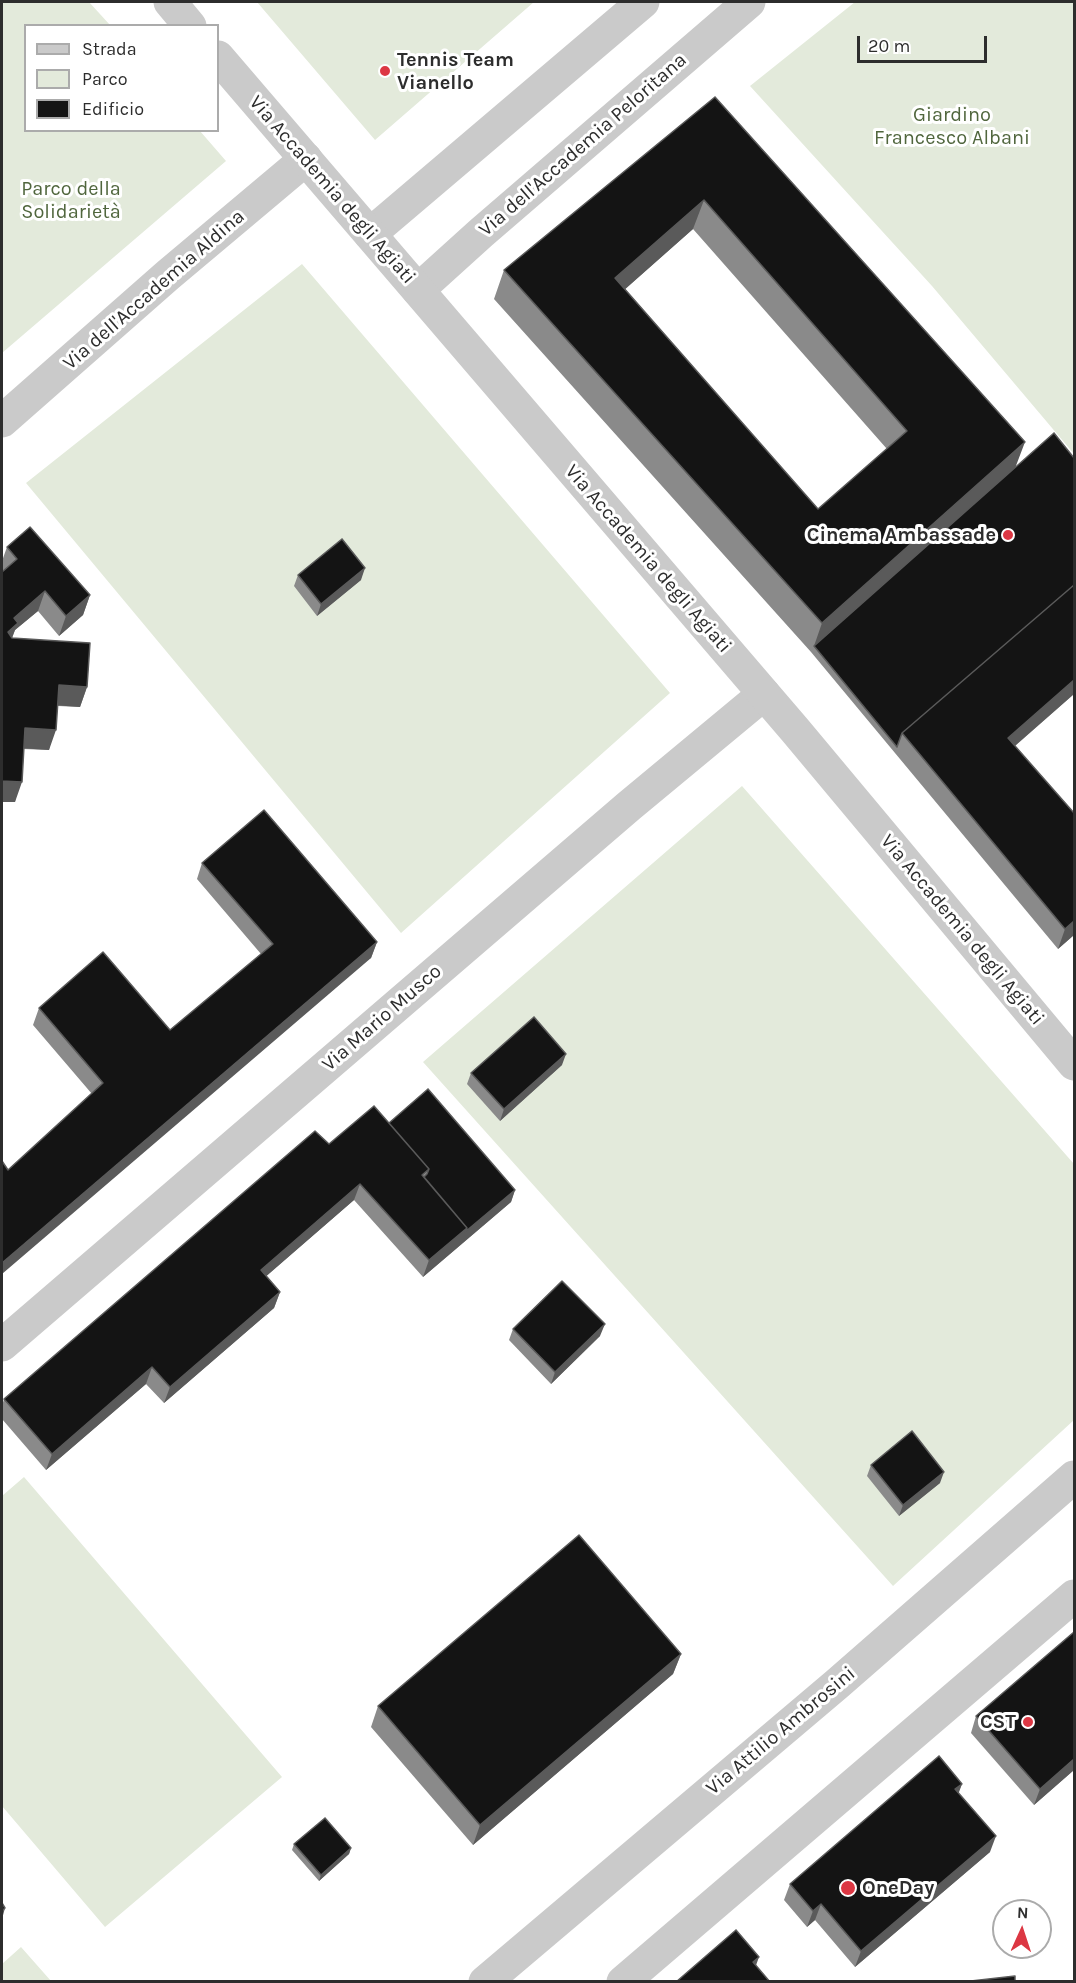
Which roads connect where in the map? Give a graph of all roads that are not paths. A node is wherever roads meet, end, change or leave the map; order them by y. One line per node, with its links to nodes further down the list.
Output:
1 (170, 2): 4 (street)
2 (643, 2): 7 (street)
3 (749, 2): 8 (street, Via dell'Accademia Peloritana)
4 (188, 24)
5 (219, 58): 6 (street, Via Accademia degli Agiati)
6 (306, 159): 7 (street, Via Accademia degli Agiati); 9 (street, Via dell'Accademia Aldina)
7 (370, 234): 8 (street, Via Accademia degli Agiati)
8 (418, 290): 10 (street, Via Accademia degli Agiati)
9 (2, 421)
10 (764, 694): 11 (street, Via Accademia degli Agiati); 12 (street, Via Mario Musco)
11 (1074, 1064)
12 (2, 1345)
13 (1074, 1478): 15 (street, Via Attilio Ambrosini)
14 (1074, 1596): 16 (street)
15 (485, 1982)
16 (623, 1982)

